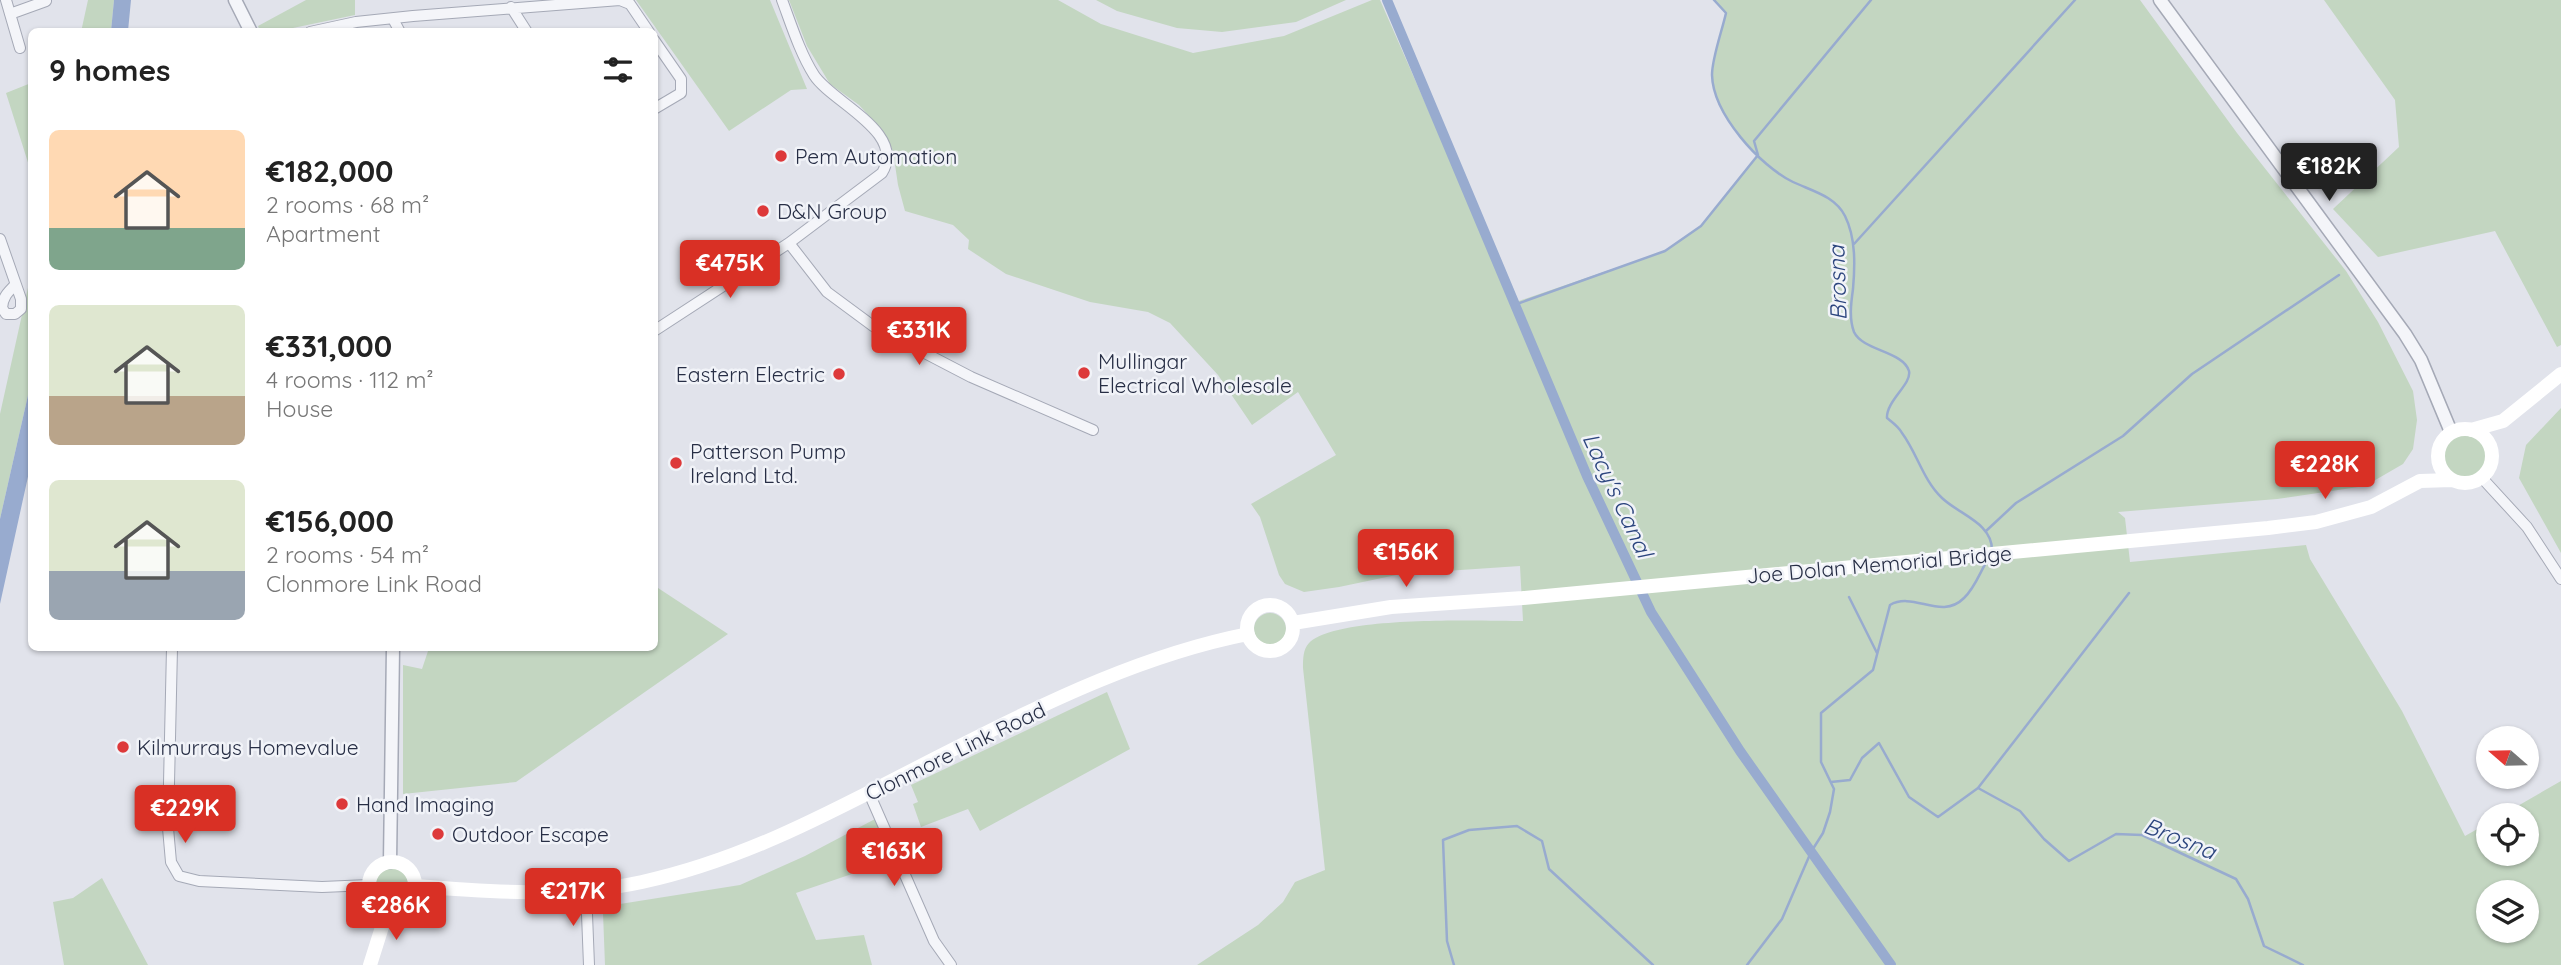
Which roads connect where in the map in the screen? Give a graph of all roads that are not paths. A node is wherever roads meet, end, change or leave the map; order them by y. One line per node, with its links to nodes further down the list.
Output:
1 (6, 0): 7 (street)
2 (235, 0): 9 (street)
3 (782, 0): 18 (street)
4 (2160, 0): 25 (street)
5 (46, 1): 7 (street)
6 (511, 7): 8 (street); 12 (street); 13 (street)
7 (10, 14): 15 (street)
8 (393, 19): 10 (street); 11 (street)
9 (249, 28)
10 (328, 28)
11 (398, 28)
12 (524, 28)
13 (646, 28)
14 (658, 46): 16 (street)
15 (20, 48)
16 (658, 107)
17 (0, 239): 19 (street)
18 (789, 243): 20 (street); 24 (street)
19 (15, 285)
20 (658, 328)
21 (2561, 374): 22 (main road)
22 (2504, 421): 23 (main road); 26 (main road)
23 (2472, 429): 25 (main road); 26 (main road)
24 (1093, 430)
25 (2451, 432): 27 (main road)
26 (2492, 450): 28 (main road)
27 (2438, 453): 29 (main road); 30 (main road)
28 (2482, 478): 30 (main road); 31 (street)
29 (2420, 481): 30 (main road); 32 (main road, Joe Dolan Memorial Bridge)
30 (2452, 481)
31 (2561, 579)
32 (1293, 623): 33 (main road); 33 (main road)
33 (1248, 634): 36 (main road, Clonmore Link Road)
34 (173, 651): 38 (street)
35 (393, 651): 37 (street)
36 (869, 793): 40 (main road, Clonmore Link Road); 44 (street)
37 (390, 862): 38 (main road); 39 (main road)
38 (369, 885): 41 (main road)
39 (415, 886): 40 (main road, Clonmore Link Road); 41 (main road)
40 (586, 889): 43 (street)
41 (388, 908): 42 (main road)
42 (370, 965)
43 (589, 965)
44 (951, 965)

